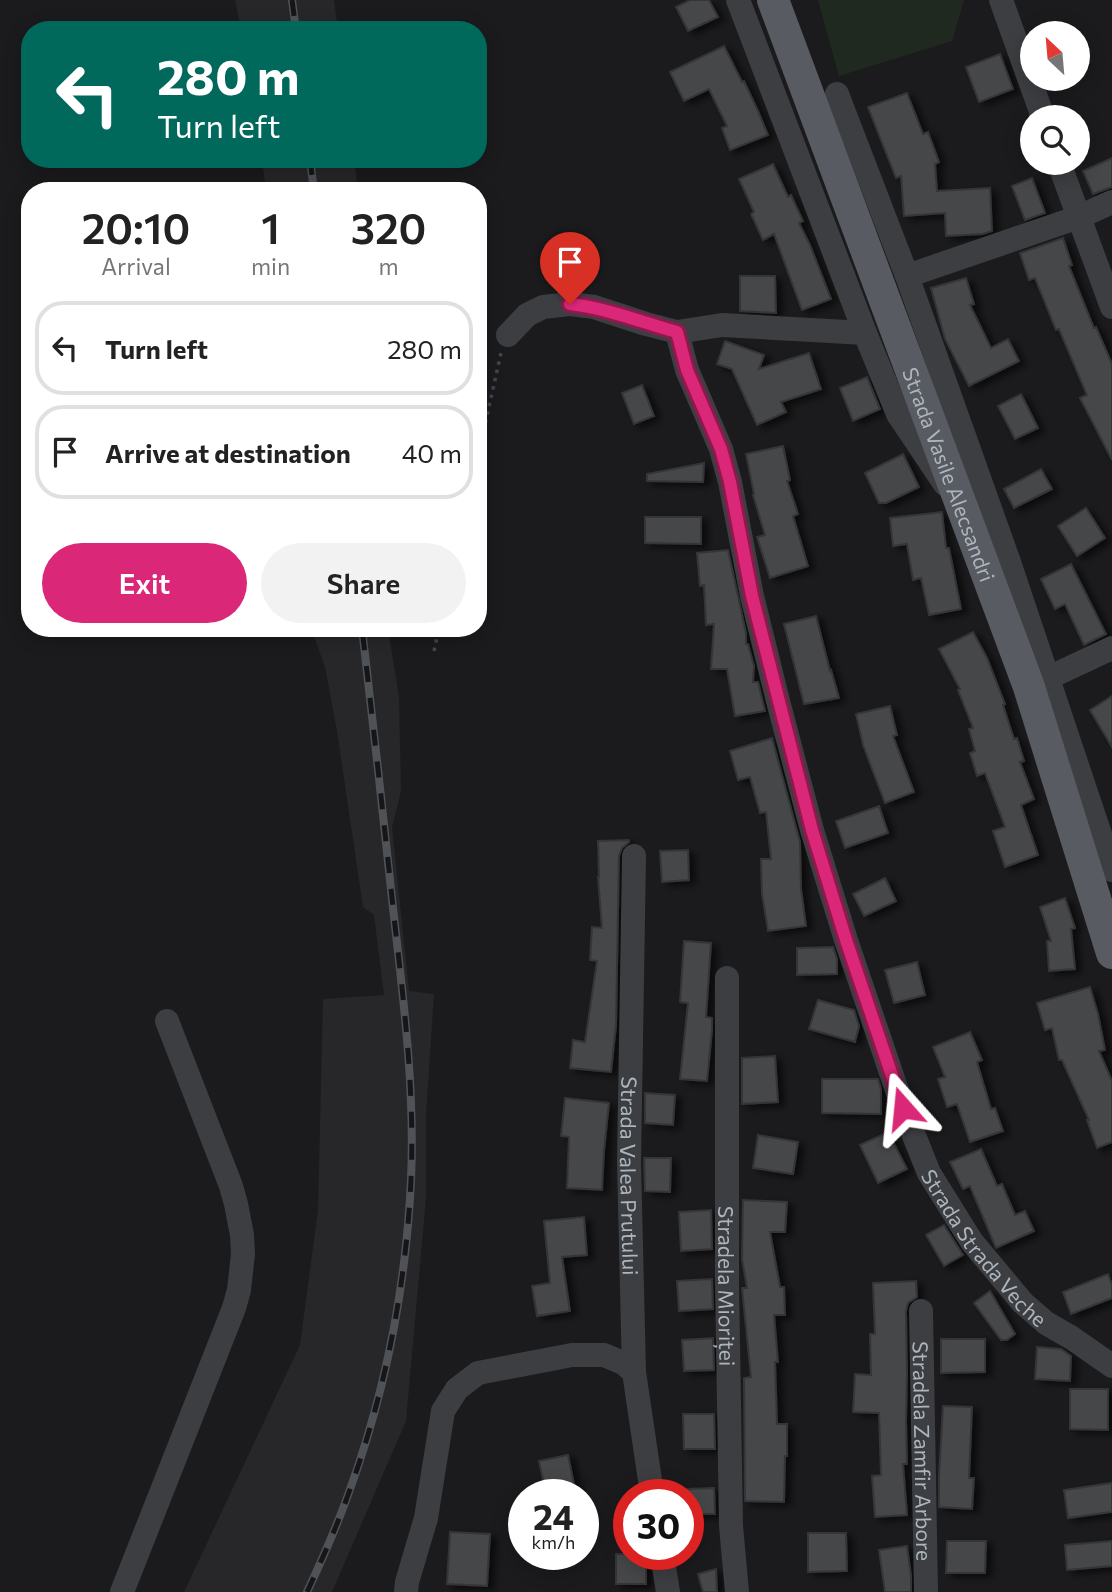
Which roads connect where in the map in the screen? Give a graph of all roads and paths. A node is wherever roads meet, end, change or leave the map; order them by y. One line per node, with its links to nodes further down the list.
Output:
1 (738, 0): 12 (street)
2 (773, 0): 15 (main road, Strada Vasile Alecsandri)
3 (1001, 0): 5 (street)
4 (837, 94): 9 (street)
5 (1039, 105)
6 (1063, 175): 8 (street)
7 (1112, 202): 8 (street)
8 (1079, 217): 9 (street); 10 (street)
9 (907, 276): 19 (street)
10 (1112, 307)
11 (677, 332): 12 (street); 13 (street); 26 (street, Strada Strada Veche)
12 (865, 333): 15 (street)
13 (508, 335): 14 (path)
14 (487, 417)
15 (964, 514): 22 (main road, Strada Vasile Alecsandri)
16 (437, 637): 18 (path)
17 (1112, 648): 19 (street)
18 (434, 651)
19 (1048, 678): 21 (street)
20 (634, 856): 27 (street, Strada Valea Prutului)
21 (1112, 870)
22 (1112, 953)
23 (727, 978): 33 (street, Stradela Mioriței)
24 (167, 1021): 30 (street)
25 (921, 1311): 34 (street, Stradela Zamfir Arbore)
26 (1112, 1366)
27 (634, 1373): 28 (street, Strada Valea Prutului); 31 (street)
28 (650, 1479)
29 (665, 1570): 32 (street)
30 (122, 1592)
31 (406, 1592)
32 (668, 1592)
33 (737, 1592)
34 (926, 1592)

